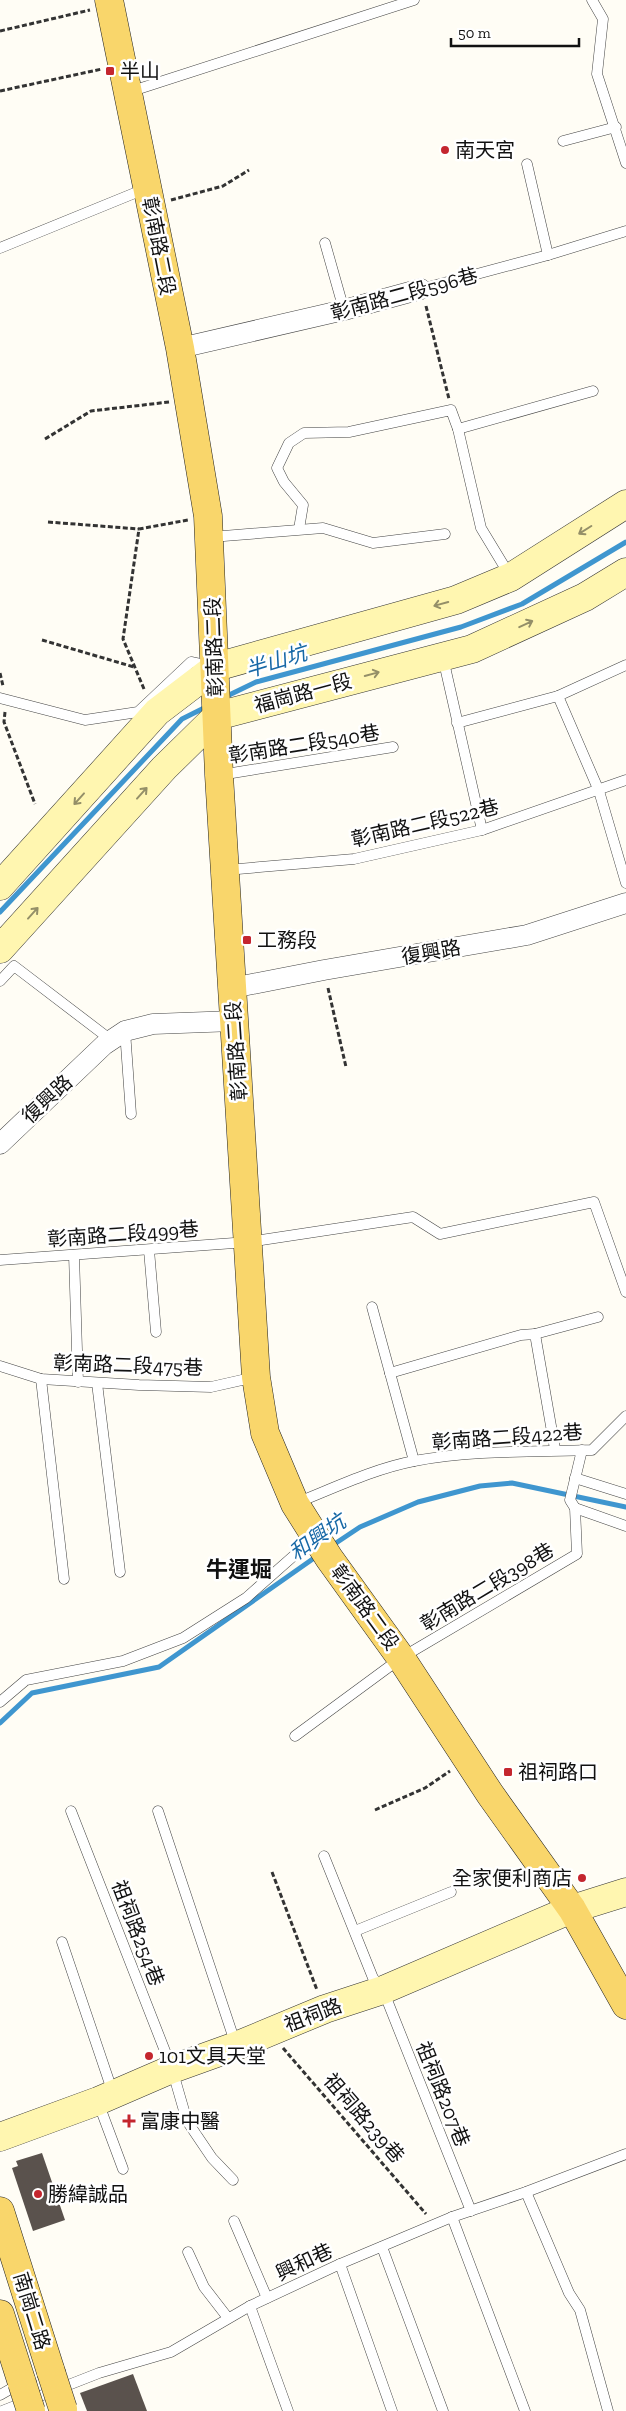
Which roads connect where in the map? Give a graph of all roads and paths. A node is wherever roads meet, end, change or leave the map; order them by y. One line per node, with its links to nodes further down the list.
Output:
1 (414, 0): 7 (lane)
2 (592, 0): 8 (lane)
3 (110, 2): 4 (path); 5 (main road, 彰南路二段)
4 (0, 31)
5 (122, 64): 6 (path); 7 (main road, 彰南路二段)
6 (0, 91)
7 (128, 93): 13 (main road, 彰南路二段)
8 (616, 128): 9 (lane); 10 (lane)
9 (563, 141)
10 (626, 163)
11 (527, 164): 17 (lane)
12 (249, 170): 13 (path)
13 (150, 197): 16 (lane); 20 (main road, 彰南路二段)
14 (626, 231): 17 (lane, 彰南路二段596巷)
15 (325, 243): 19 (lane)
16 (0, 248)
17 (548, 255): 18 (lane, 彰南路二段596巷)
18 (421, 289): 19 (street, 彰南路二段596巷); 23 (path)
19 (344, 310): 20 (street, 彰南路二段596巷)
20 (180, 348): 22 (main road, 彰南路二段)
21 (593, 391): 24 (lane)
22 (190, 400): 25 (path); 28 (main road, 彰南路二段)
23 (451, 410): 24 (lane); 30 (lane)
24 (458, 429): 33 (lane)
25 (45, 440)
26 (626, 504): 33 (street, 福崗路一段, one-way to 33)
27 (48, 522): 29 (path)
28 (209, 526): 29 (path); 30 (lane); 39 (main road, 彰南路二段)
29 (138, 529): 37 (path)
30 (299, 530): 31 (lane)
31 (445, 534)
32 (626, 572): 35 (street, 福崗路一段, one-way to 32)
33 (511, 577): 39 (street, 福崗路一段, one-way to 39)
34 (42, 640): 37 (path)
35 (442, 656): 39 (street, 福崗路一段, one-way to 35); 43 (lane)
36 (626, 665): 40 (lane)
37 (135, 667): 42 (path)
38 (0, 673): 41 (path)
39 (216, 693): 42 (lane); 45 (main road, 彰南路二段); 52 (street, 福崗路一段, one-way to 52); 54 (street, 福崗路一段, one-way to 39)
40 (558, 696): 43 (lane); 47 (lane)
41 (3, 699): 42 (lane); 48 (path)
42 (149, 702)
43 (457, 723): 49 (lane)
44 (393, 747): 45 (lane, 彰南路二段540巷)
45 (219, 775): 50 (main road, 彰南路二段)
46 (626, 780): 47 (lane, 彰南路二段522巷)
47 (599, 791): 49 (lane, 彰南路二段522巷); 51 (lane)
48 (35, 804)
49 (482, 830): 50 (lane, 彰南路二段522巷)
50 (225, 870): 57 (main road, 彰南路二段)
51 (626, 883)
52 (0, 886)
53 (626, 903): 55 (street, 復興路)
54 (0, 948)
55 (324, 970): 57 (street, 復興路); 60 (path)
56 (0, 981): 59 (lane)
57 (232, 988): 58 (main road, 彰南路二段)
58 (234, 1021): 59 (street, 復興路); 63 (main road, 彰南路二段)
59 (118, 1036): 61 (lane); 62 (street, 復興路)
60 (346, 1067)
61 (131, 1114)
62 (0, 1144)
63 (248, 1242): 64 (lane, 彰南路二段499巷); 67 (lane, 彰南路二段499巷); 74 (main road, 彰南路二段)
64 (149, 1250): 65 (lane, 彰南路二段499巷); 70 (lane)
65 (74, 1255): 66 (lane, 彰南路二段499巷); 76 (lane)
66 (0, 1260)
67 (626, 1292)
68 (372, 1307): 73 (lane)
69 (598, 1317): 71 (lane)
70 (156, 1332)
71 (535, 1334): 73 (lane); 79 (lane)
72 (0, 1366): 75 (lane, 彰南路二段475巷)
73 (390, 1373): 81 (lane)
74 (256, 1377): 77 (lane, 彰南路二段475巷); 84 (main road, 彰南路二段)
75 (41, 1379): 76 (lane, 彰南路二段475巷); 89 (lane)
76 (78, 1382): 77 (lane, 彰南路二段475巷)
77 (97, 1383): 88 (lane)
78 (626, 1416): 80 (lane, 彰南路二段422巷)
79 (555, 1449): 80 (lane, 彰南路二段422巷); 81 (lane, 彰南路二段422巷)
80 (582, 1450): 82 (lane, 彰南路二段398巷)
81 (414, 1461): 84 (lane, 彰南路二段422巷)
82 (575, 1478): 83 (lane); 85 (lane, 彰南路二段398巷)
83 (626, 1494)
84 (295, 1504): 87 (main road, 彰南路二段)
85 (572, 1504): 86 (lane); 90 (lane, 彰南路二段398巷)
86 (626, 1526)
87 (322, 1546): 90 (main road, 彰南路二段); 91 (lane)
88 (120, 1572)
89 (64, 1580)
90 (401, 1658): 92 (lane); 93 (main road, 彰南路二段)
91 (0, 1702)
92 (295, 1736)
93 (467, 1759): 94 (path); 101 (main road, 彰南路二段)
94 (375, 1810)
95 (71, 1811): 109 (lane, 祖祠路254巷)
96 (158, 1811): 108 (lane)
97 (324, 1856): 102 (lane, 祖祠路207巷)
98 (272, 1872): 106 (path)
99 (451, 1892): 102 (lane)
100 (626, 1892): 101 (street, 祖祠路)
101 (572, 1909): 104 (street, 祖祠路); 105 (main road, 彰南路二段)
102 (355, 1931): 104 (lane, 祖祠路207巷)
103 (62, 1942): 110 (lane)
104 (383, 1990): 106 (street, 祖祠路); 117 (lane, 祖祠路207巷)
105 (626, 2005)
106 (325, 2009): 107 (street, 祖祠路)
107 (270, 2032): 108 (street, 祖祠路); 120 (path, 祖祠路239巷)
108 (236, 2046): 109 (street, 祖祠路)
109 (172, 2069): 110 (street, 祖祠路); 114 (lane, 祖祠路254巷)
110 (106, 2098): 111 (street, 祖祠路); 113 (lane)
111 (0, 2137)
112 (626, 2154): 115 (lane, 興和巷)
113 (123, 2169)
114 (233, 2180)
115 (526, 2192): 117 (lane, 興和巷); 136 (lane)
116 (0, 2211): 129 (main road, 南崗二路, bridge)
117 (471, 2211): 118 (lane, 興和巷)
118 (452, 2217): 120 (lane, 興和巷); 135 (lane)
119 (234, 2221): 124 (lane)
120 (435, 2224): 121 (lane, 興和巷)
121 (382, 2247): 123 (lane, 興和巷); 134 (lane)
122 (188, 2252): 127 (lane)
123 (340, 2264): 124 (lane, 興和巷); 133 (lane)
124 (267, 2298): 125 (lane, 興和巷)
125 (250, 2306): 127 (lane, 興和巷); 132 (lane)
126 (0, 2314): 128 (main road, 南崗二路)
127 (228, 2318): 130 (lane, 興和巷)
128 (11, 2389): 131 (main road, 南崗二路, bridge)
129 (63, 2410)
130 (2, 2411)
131 (31, 2411)
132 (288, 2411)
133 (392, 2411)
134 (443, 2411)
135 (525, 2411)
136 (608, 2411)

